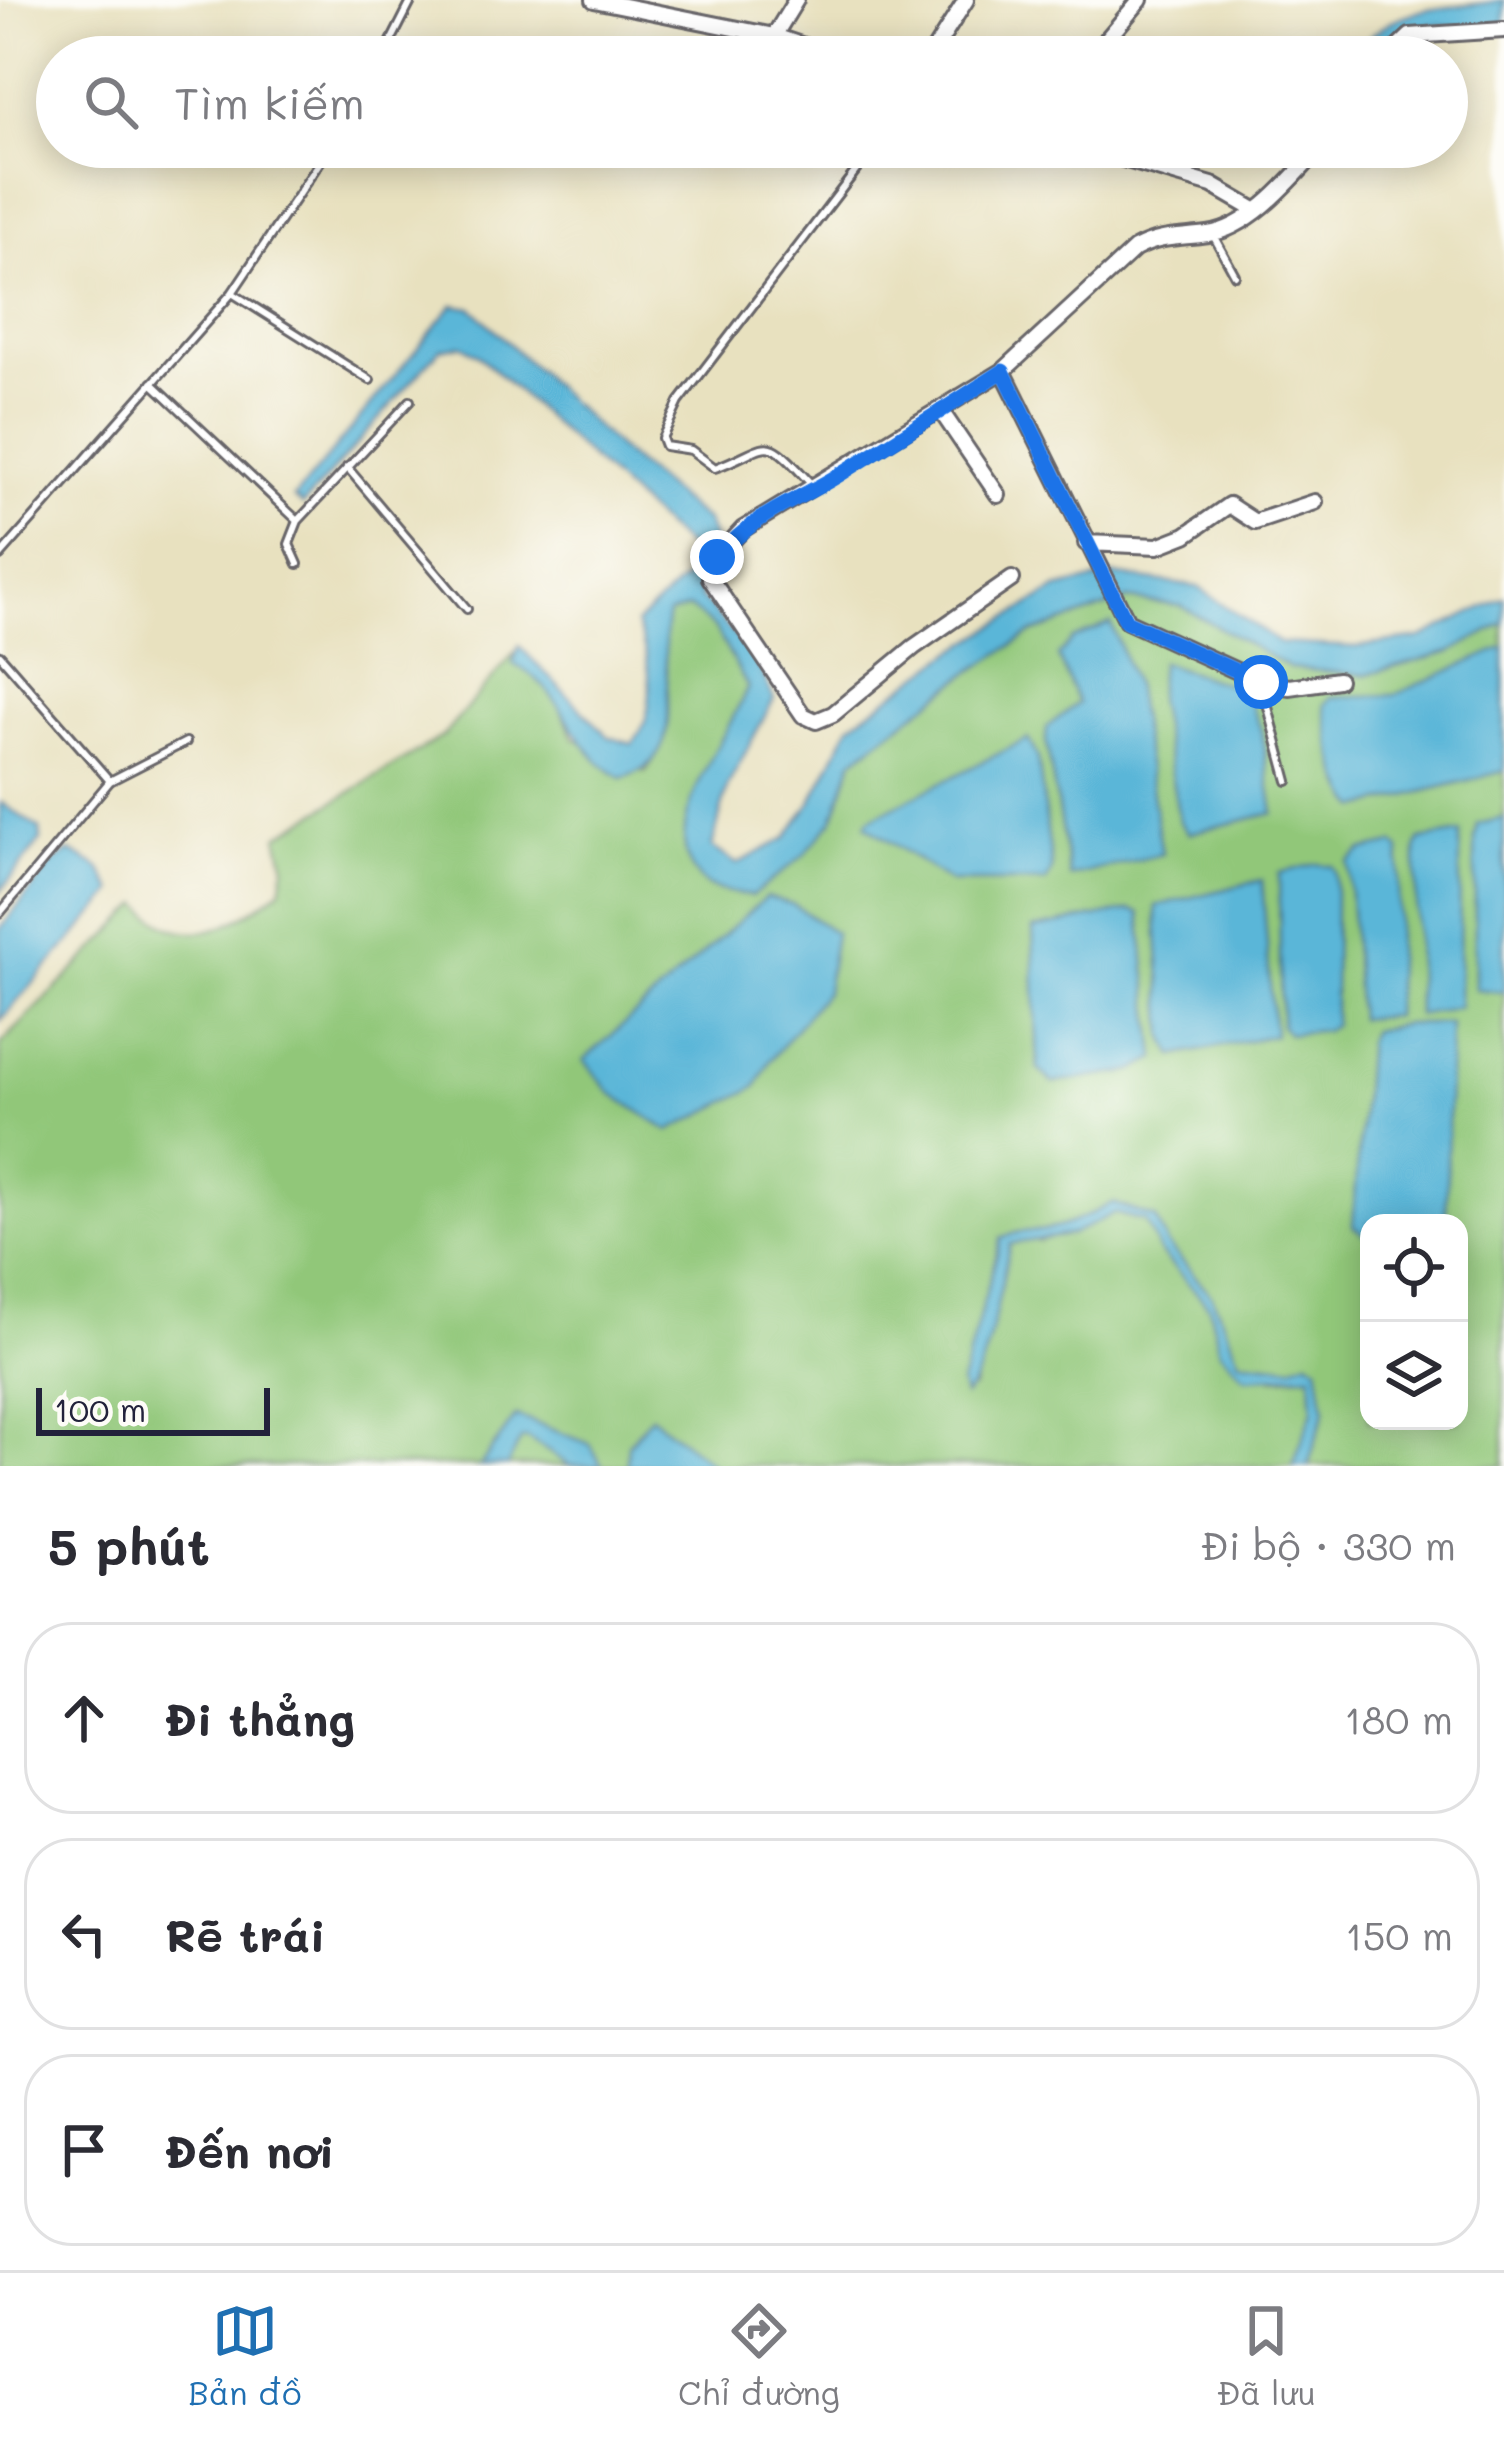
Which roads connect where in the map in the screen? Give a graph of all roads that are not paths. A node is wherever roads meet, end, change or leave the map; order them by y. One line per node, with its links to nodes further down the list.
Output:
1 (412, 0): 8 (lane)
2 (594, 0): 7 (street)
3 (796, 0): 7 (street)
4 (966, 0): 9 (street)
5 (1140, 0): 10 (street)
6 (1504, 31): 11 (street)
7 (774, 35)
8 (393, 36)
9 (943, 36)
10 (1110, 36)
11 (1410, 36)
12 (316, 168): 19 (lane)
13 (858, 168): 26 (lane)
14 (1154, 168): 16 (street)
15 (1299, 168): 16 (street)
16 (1255, 210): 17 (street)
17 (1213, 234): 18 (lane); 20 (street)
18 (1235, 274)
19 (232, 293): 21 (lane); 22 (lane)
20 (1003, 371): 24 (street); 30 (street)
21 (370, 380)
22 (152, 383): 29 (lane); 31 (lane)
23 (410, 401): 25 (lane)
24 (941, 412): 26 (street); 27 (street)
25 (347, 467): 29 (lane); 34 (lane)
26 (815, 488): 33 (street)
27 (998, 495)
28 (1315, 502): 30 (street)
29 (298, 521): 32 (lane)
30 (1086, 543): 37 (street)
31 (0, 556)
32 (298, 563)
33 (1012, 579)
34 (467, 609)
35 (0, 655): 39 (lane)
36 (1338, 680): 37 (street)
37 (1261, 682): 40 (lane)
38 (186, 742): 39 (lane)
39 (110, 781): 41 (lane)
40 (1288, 781)
41 (0, 913)

